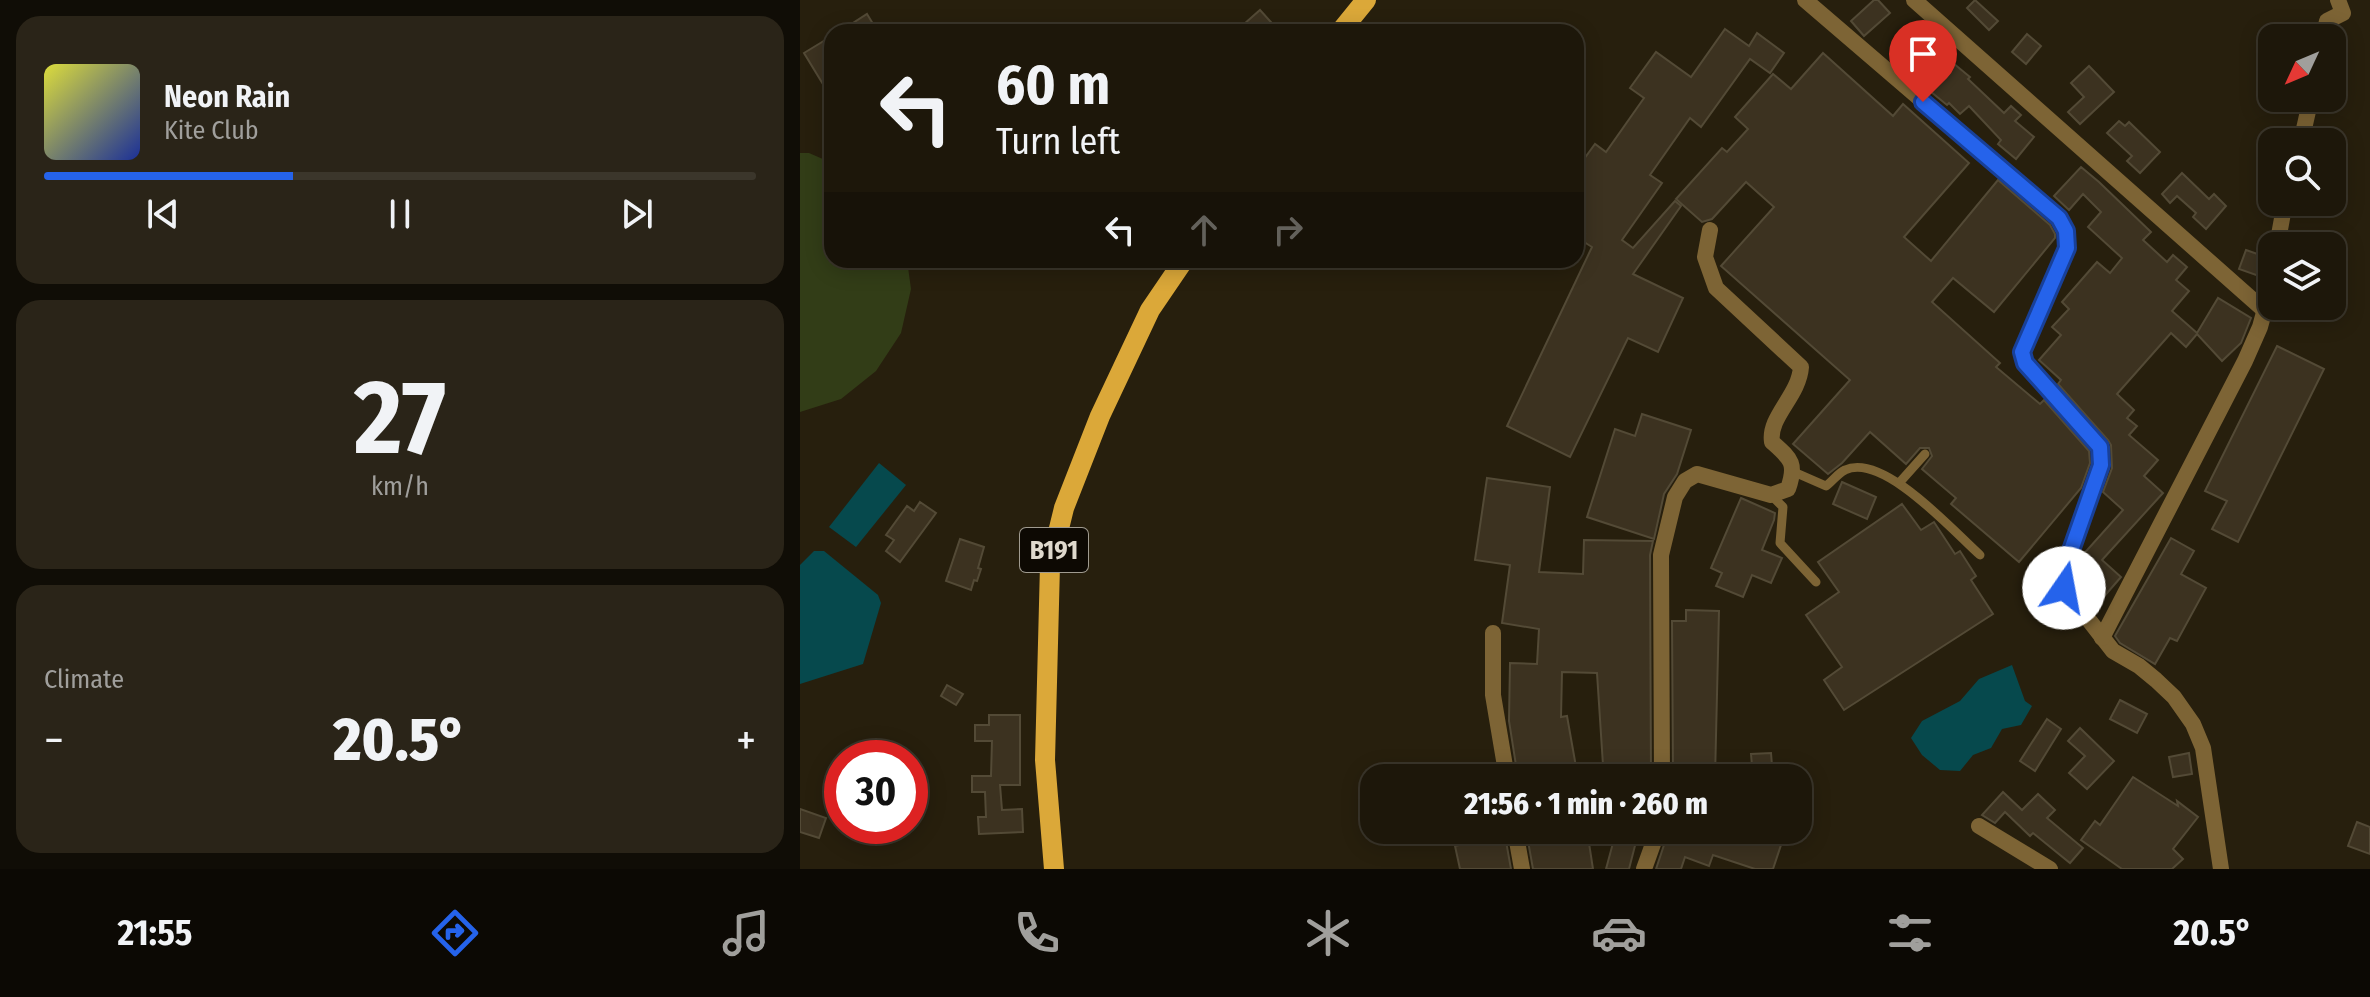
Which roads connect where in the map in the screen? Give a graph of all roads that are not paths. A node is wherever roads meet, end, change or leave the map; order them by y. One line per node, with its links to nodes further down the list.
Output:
1 (1366, 0): 5 (main road)
2 (1805, 0): 18 (street)
3 (1914, 0): 9 (street)
4 (2338, 0): 6 (street)
5 (1346, 24)
6 (2326, 24)
7 (1710, 230): 12 (street)
8 (1179, 268): 24 (main road, B191)
9 (2258, 305)
10 (2262, 320): 18 (street)
11 (1925, 454): 13 (lane)
12 (1794, 472): 13 (lane); 14 (street)
13 (1900, 482): 15 (lane)
14 (1771, 495): 16 (lane); 20 (street)
15 (1980, 555)
16 (1816, 582)
17 (1493, 633): 19 (street)
18 (2102, 638): 28 (street)
19 (1505, 764)
20 (1662, 764)
21 (1979, 826): 27 (street)
22 (1518, 844): 25 (street)
23 (1653, 844): 26 (street)
24 (1054, 869)
25 (1522, 869)
26 (1644, 869)
27 (2050, 869)
28 (2221, 869)

